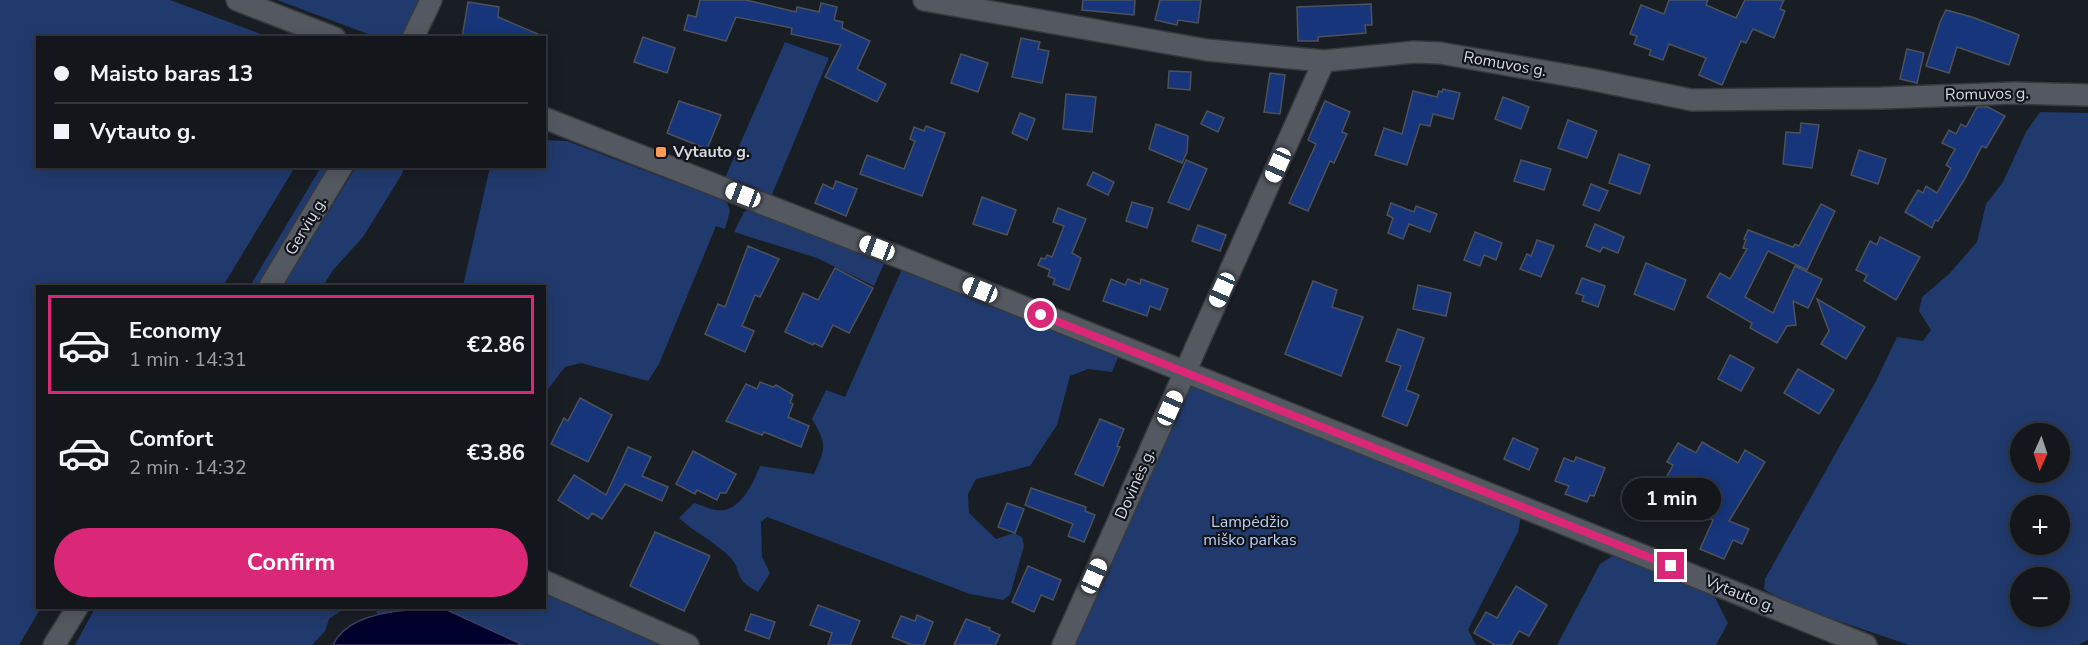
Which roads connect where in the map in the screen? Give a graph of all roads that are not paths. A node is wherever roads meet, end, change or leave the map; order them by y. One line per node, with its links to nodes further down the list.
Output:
1 (237, 0): 4 (street)
2 (431, 0): 5 (street)
3 (924, 0): 6 (street, Romuvos g.)
4 (330, 36)
5 (414, 36)
6 (1324, 61): 7 (street, Romuvos g.); 11 (street, Dovinės g.)
7 (2088, 95)
8 (546, 119): 11 (street, Vytauto g.)
9 (341, 168): 10 (street, Gervių g.)
10 (271, 285)
11 (1185, 374): 16 (street, Dovinės g.); 17 (street, Vytauto g.)
12 (546, 582): 15 (street)
13 (76, 609): 14 (street)
14 (54, 645)
15 (688, 645)
16 (1063, 645)
17 (1866, 645)

